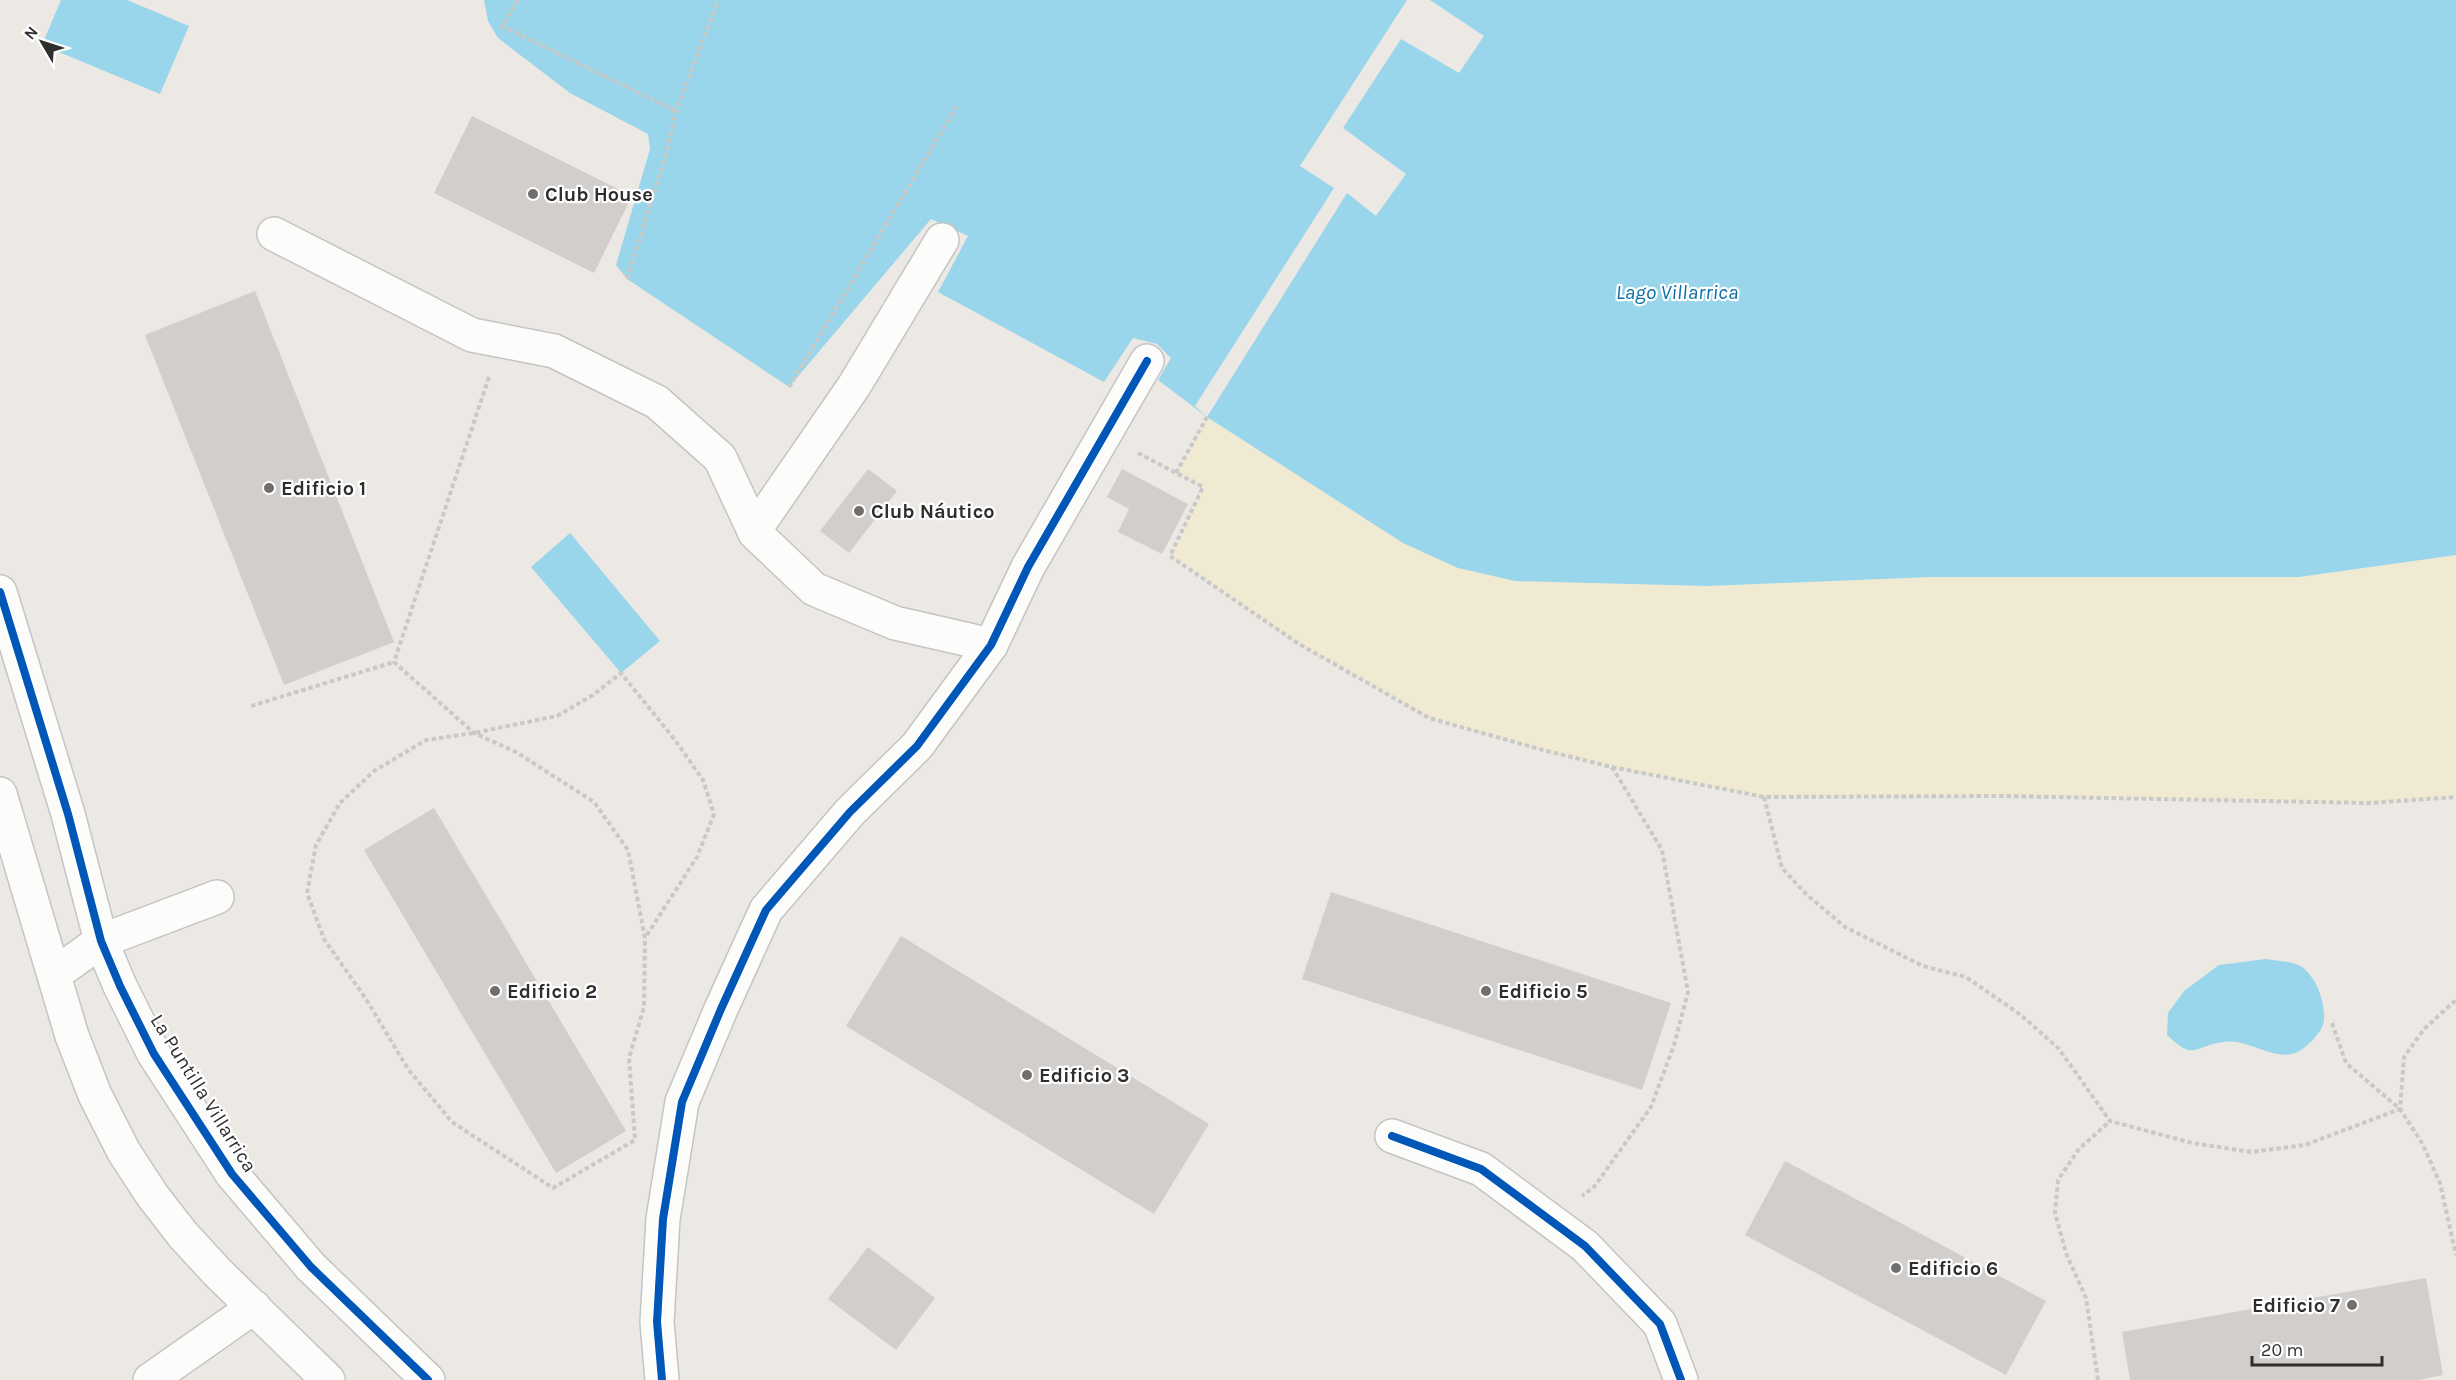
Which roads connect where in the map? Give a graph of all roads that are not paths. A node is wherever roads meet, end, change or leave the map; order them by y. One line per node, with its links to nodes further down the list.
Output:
1 (274, 234): 4 (street)
2 (942, 240): 4 (street)
3 (1147, 361): 6 (street)
4 (754, 531): 6 (street)
5 (0, 592): 9 (street, La Puntilla Villarrica)
6 (991, 645): 16 (street)
7 (0, 794): 10 (street)
8 (217, 897): 9 (street)
9 (101, 941): 10 (street); 15 (street, La Puntilla Villarrica)
10 (55, 974): 12 (street)
11 (1392, 1136): 17 (street)
12 (254, 1307): 13 (street); 14 (street)
13 (150, 1380)
14 (328, 1380)
15 (428, 1380)
16 (662, 1380)
17 (1681, 1380)

